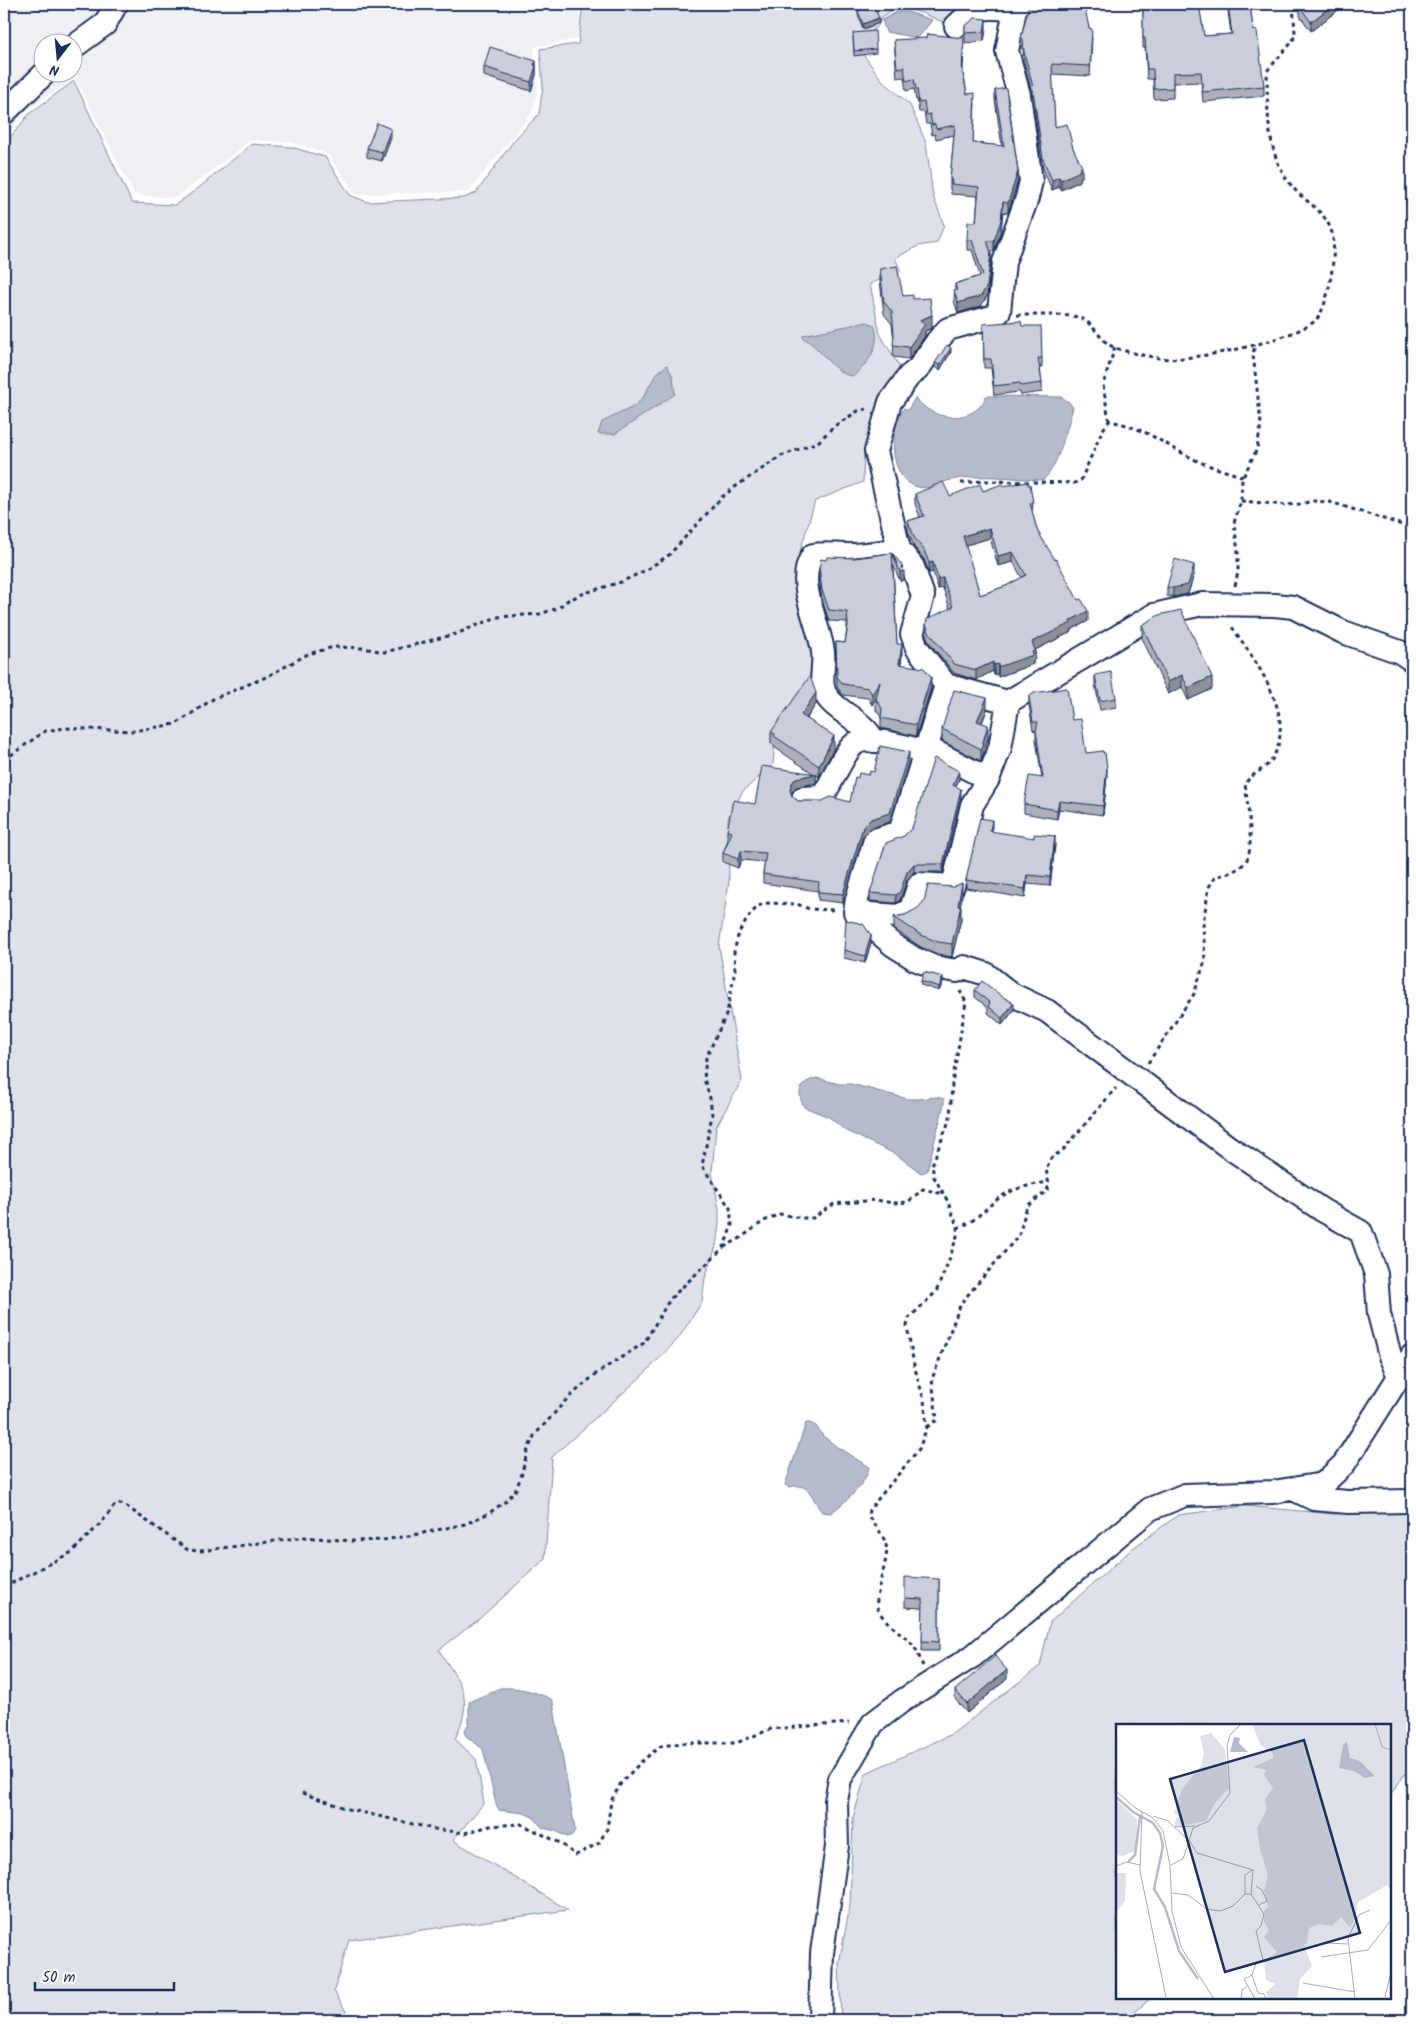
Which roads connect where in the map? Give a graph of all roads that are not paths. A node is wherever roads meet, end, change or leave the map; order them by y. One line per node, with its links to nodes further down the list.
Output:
1 (116, 4): 6 (street)
2 (1038, 4): 3 (street)
3 (1053, 4)
4 (1017, 6): 5 (street); 9 (street)
5 (956, 26)
6 (82, 41)
7 (36, 82): 8 (street)
8 (4, 113)
9 (899, 549): 11 (street); 13 (street)
10 (1412, 660): 12 (street)
11 (946, 685): 12 (street); 14 (street)
12 (1008, 702): 15 (street)
13 (874, 741): 14 (street); 16 (street)
14 (925, 749): 15 (street); 17 (street)
15 (988, 779): 17 (street)
16 (803, 798)
17 (863, 913): 18 (street)
18 (1407, 1371): 19 (street)
19 (1292, 1489): 20 (street); 21 (street)
20 (1412, 1501)
21 (820, 2020)

